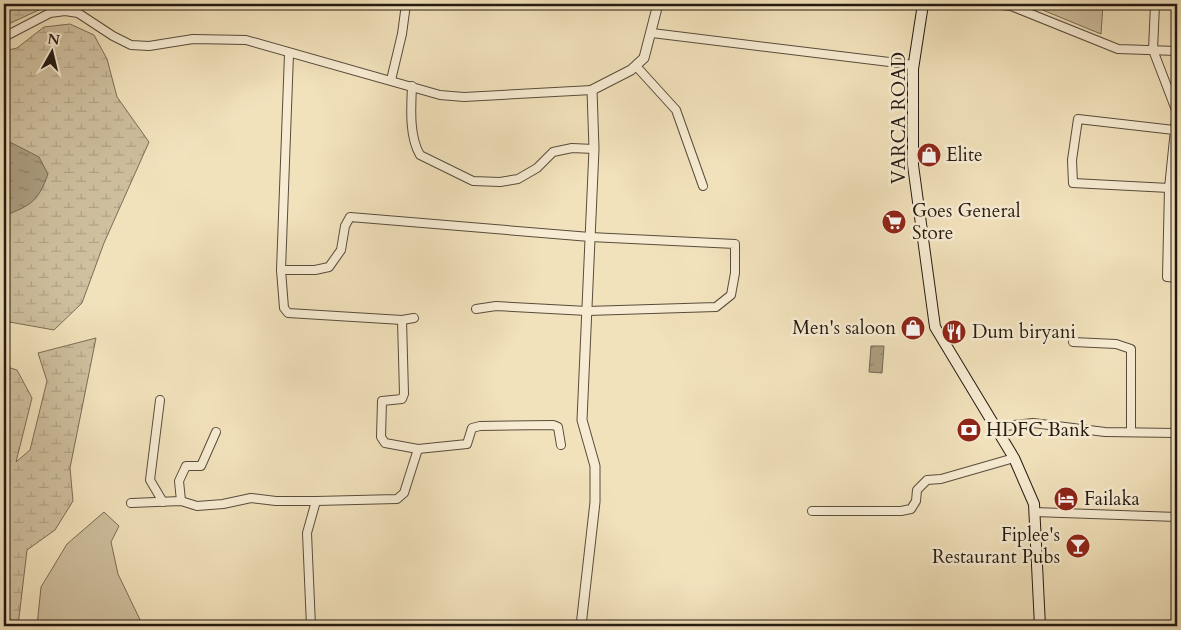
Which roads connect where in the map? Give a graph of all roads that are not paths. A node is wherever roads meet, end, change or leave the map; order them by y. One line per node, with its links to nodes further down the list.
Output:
1 (406, 4): 13 (street)
2 (658, 4): 6 (street)
3 (923, 4): 11 (main road, VARCA ROAD)
4 (991, 4): 8 (street)
5 (1155, 4): 8 (street)
6 (652, 33): 11 (street); 12 (street)
7 (4, 37): 10 (street)
8 (1153, 50): 9 (street); 16 (street)
9 (1177, 51)
10 (289, 54): 13 (street); 24 (street)
11 (914, 65): 32 (main road, VARCA ROAD)
12 (636, 66): 15 (street); 19 (street)
13 (391, 80): 14 (street)
14 (412, 86): 15 (street); 18 (street)
15 (592, 90): 18 (street)
16 (1177, 110): 17 (street)
17 (1174, 130): 20 (street); 20 (street)
18 (594, 149): 23 (street)
19 (703, 186)
20 (1169, 188): 21 (street)
21 (1168, 212): 22 (street); 25 (street)
22 (1177, 212)
23 (590, 237): 24 (street); 27 (street); 27 (street)
24 (281, 270): 29 (street)
25 (1177, 278)
26 (476, 309): 27 (street)
27 (587, 310): 47 (street)
28 (414, 318): 29 (street)
29 (402, 320): 37 (street)
30 (1073, 342): 34 (street)
31 (160, 400): 41 (street)
32 (996, 428): 34 (street); 38 (main road, VARCA ROAD)
33 (216, 432): 39 (street)
34 (1131, 432): 35 (street)
35 (1177, 433)
36 (561, 445): 37 (street)
37 (418, 449): 40 (street)
38 (1014, 458): 43 (street); 44 (main road, VARCA ROAD)
39 (181, 501): 40 (street); 41 (street)
40 (316, 501): 46 (street)
41 (164, 502): 42 (street)
42 (131, 503)
43 (812, 511)
44 (1034, 512): 45 (street); 48 (main road, VARCA ROAD)
45 (1177, 517)
46 (311, 626)
47 (581, 626)
48 (1040, 626)

